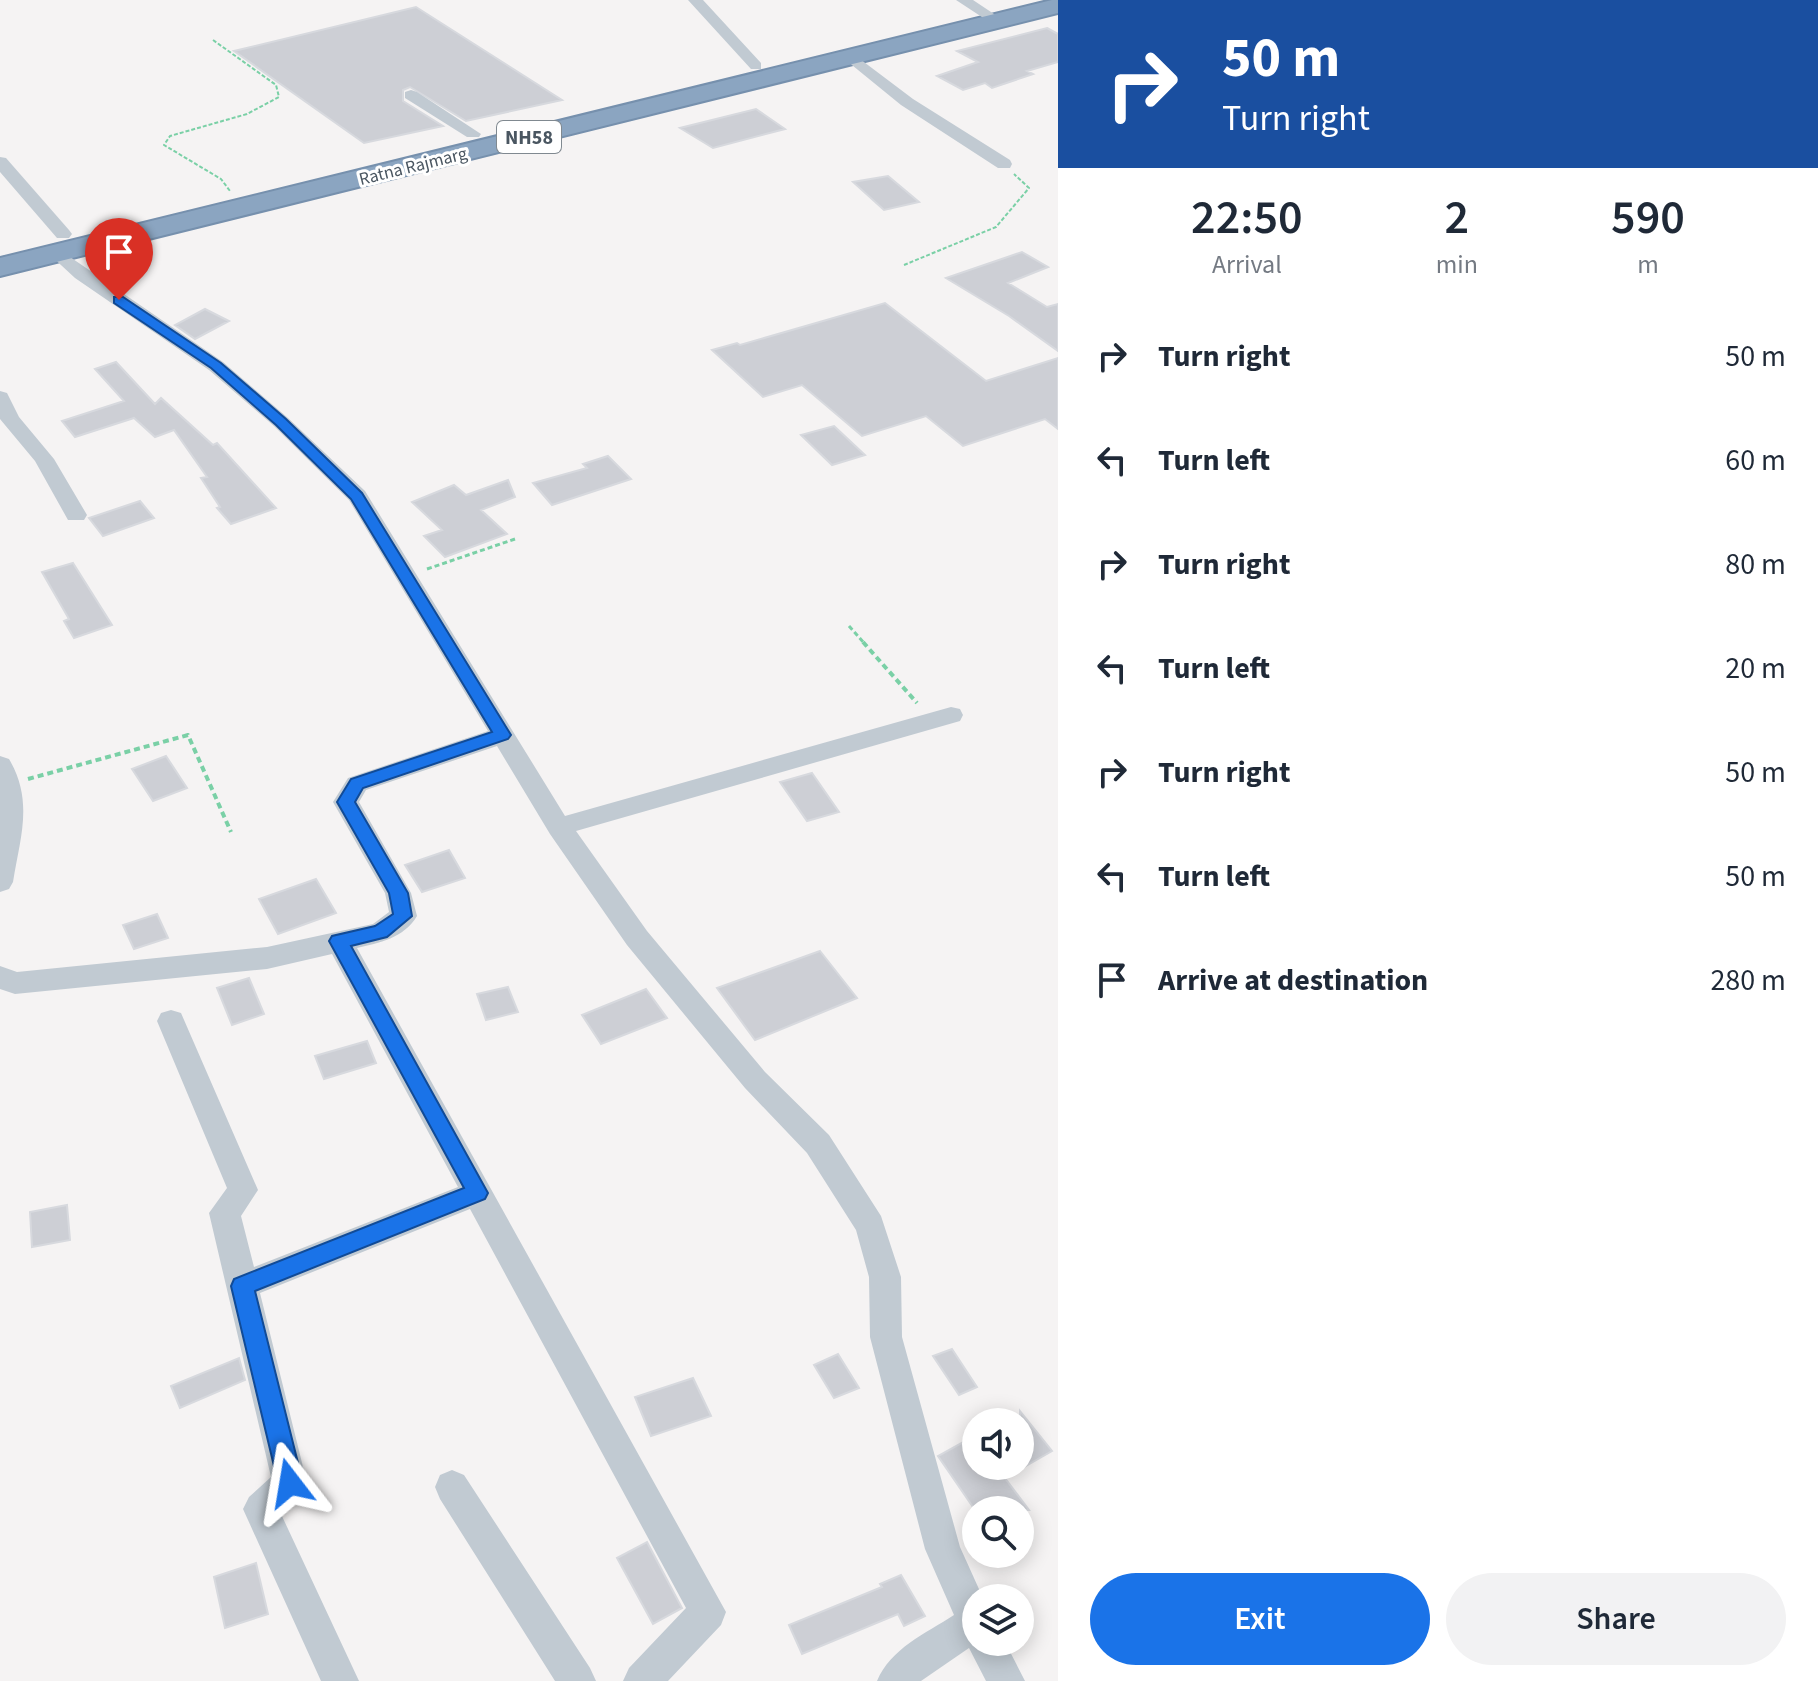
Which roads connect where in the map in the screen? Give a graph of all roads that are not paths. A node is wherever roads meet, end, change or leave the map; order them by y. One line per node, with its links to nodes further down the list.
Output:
1 (695, 0): 6 (street)
2 (1017, 0): 4 (highway, Ratna Rajmarg / NH58)
3 (1058, 6): 4 (highway, Ratna Rajmarg / NH58)
4 (980, 10): 5 (highway, Ratna Rajmarg / NH58); 6 (highway, Ratna Rajmarg / NH58)
5 (852, 58): 10 (street); 11 (highway, Ratna Rajmarg / NH58)
6 (756, 66): 8 (highway, Ratna Rajmarg / NH58)
7 (411, 95): 8 (street)
8 (473, 134): 11 (highway, Ratna Rajmarg / NH58)
9 (0, 162): 11 (street)
10 (1004, 164)
11 (60, 243): 12 (highway, Ratna Rajmarg / NH58); 13 (highway, Ratna Rajmarg / NH58); 17 (street)
12 (0, 249)
13 (0, 267)
14 (0, 397): 15 (street)
15 (76, 515)
16 (942, 718): 19 (street)
17 (502, 735): 19 (street); 21 (street)
18 (3, 775): 20 (street)
19 (559, 827): 27 (street)
20 (0, 882)
21 (339, 941): 22 (street); 24 (street)
22 (0, 977)
23 (171, 1021): 25 (street)
24 (477, 1193): 25 (street); 32 (street)
25 (242, 1286): 30 (street)
26 (452, 1487): 31 (street)
27 (962, 1592)
28 (962, 1632): 33 (street)
29 (993, 1656): 34 (street)
30 (340, 1681)
31 (577, 1681)
32 (642, 1681)
33 (896, 1681)
34 (1006, 1681)

